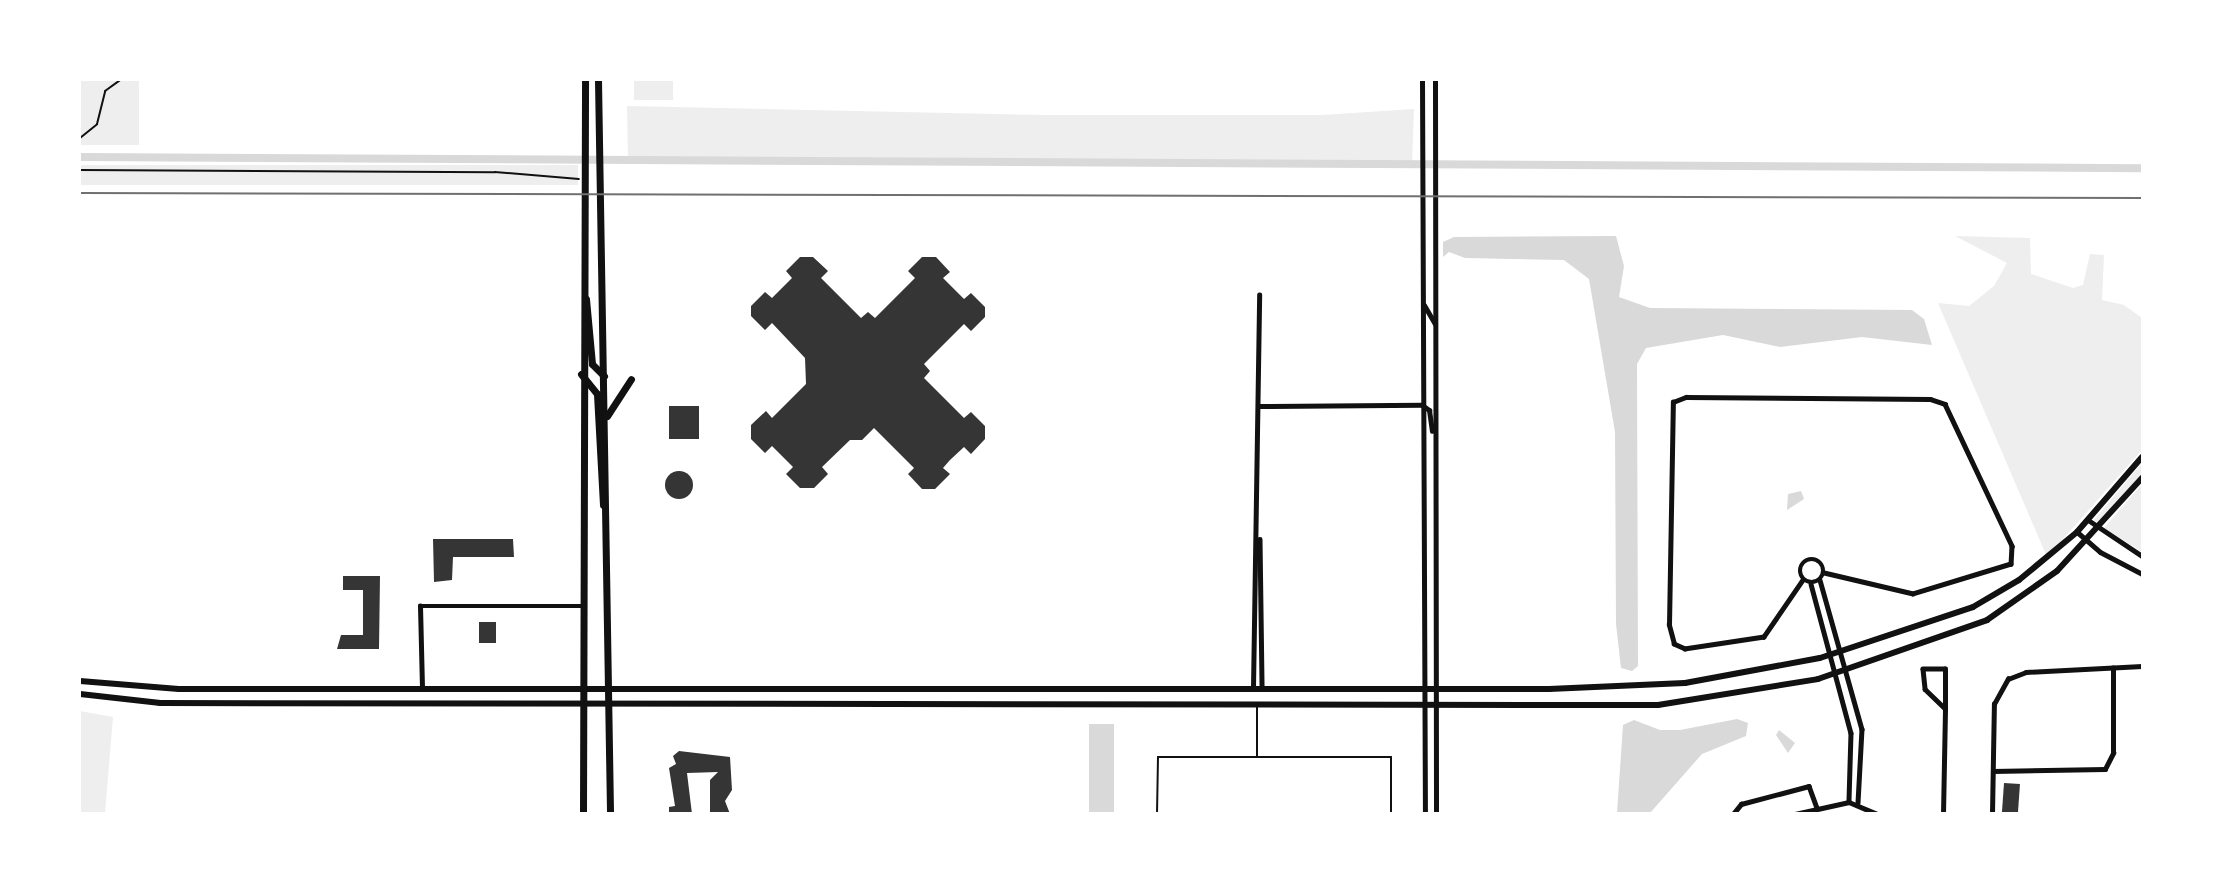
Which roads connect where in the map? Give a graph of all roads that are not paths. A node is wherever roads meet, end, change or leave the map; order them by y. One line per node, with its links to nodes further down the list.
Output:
1 (120, 80): 6 (lane)
2 (585, 80): 7 (highway)
3 (598, 80): 12 (highway)
4 (1422, 80): 8 (street)
5 (1435, 80): 10 (street)
6 (80, 138)
7 (583, 287): 11 (highway); 12 (highway)
8 (1422, 291): 10 (street); 14 (street)
9 (1259, 295): 15 (street)
10 (1435, 324): 18 (street)
11 (581, 374): 21 (highway); 32 (highway)
12 (604, 376): 16 (highway)
13 (631, 379): 16 (highway)
14 (1422, 405): 15 (street); 18 (street); 45 (street)
15 (1259, 406): 20 (street)
16 (605, 421): 21 (highway)
17 (2142, 456): 22 (main road)
18 (1436, 462): 46 (street)
19 (2142, 478): 23 (main road)
20 (1258, 512): 43 (street); 44 (street)
21 (606, 514): 41 (highway)
22 (2088, 520): 23 (street); 24 (main road)
23 (2098, 529): 25 (main road); 26 (street)
24 (2077, 532): 25 (street); 33 (main road)
25 (2086, 540): 28 (street); 37 (main road)
26 (2142, 556)
27 (1824, 573): 29 (street); 29 (street); 30 (street)
28 (2142, 574)
29 (1803, 580): 31 (street)
30 (1820, 580): 31 (street); 33 (street)
31 (1811, 584): 34 (street)
32 (582, 606): 40 (highway); 42 (street)
33 (1842, 651): 34 (main road); 37 (street)
34 (1828, 655): 38 (street); 46 (main road)
35 (2142, 666): 36 (street)
36 (2113, 668): 55 (street); 55 (street)
37 (1846, 670): 38 (main road); 57 (street)
38 (1834, 674): 52 (main road); 56 (street)
39 (80, 681): 42 (main road)
40 (582, 687): 41 (main road); 42 (main road); 48 (highway)
41 (609, 687): 43 (main road); 49 (highway)
42 (422, 688)
43 (1253, 688): 44 (main road)
44 (1262, 688): 45 (main road)
45 (1424, 689): 46 (main road); 51 (street)
46 (1436, 689): 52 (street)
47 (80, 694): 48 (main road)
48 (582, 701): 49 (main road); 59 (highway)
49 (609, 701): 50 (main road); 60 (highway)
50 (1257, 702): 51 (main road); 54 (lane)
51 (1424, 706): 52 (main road); 63 (street)
52 (1436, 708): 64 (street)
53 (1945, 708): 53 (street); 68 (street)
54 (1257, 757): 61 (lane); 62 (lane)
55 (1993, 771): 69 (street)
56 (1849, 802): 57 (street); 58 (street)
57 (1858, 803): 67 (street)
58 (1817, 808): 65 (street); 66 (street)
59 (583, 813)
60 (610, 813)
61 (1157, 813)
62 (1391, 813)
63 (1425, 813)
64 (1436, 813)
65 (1733, 813)
66 (1795, 813)
67 (1877, 813)
68 (1943, 813)
69 (1992, 813)

